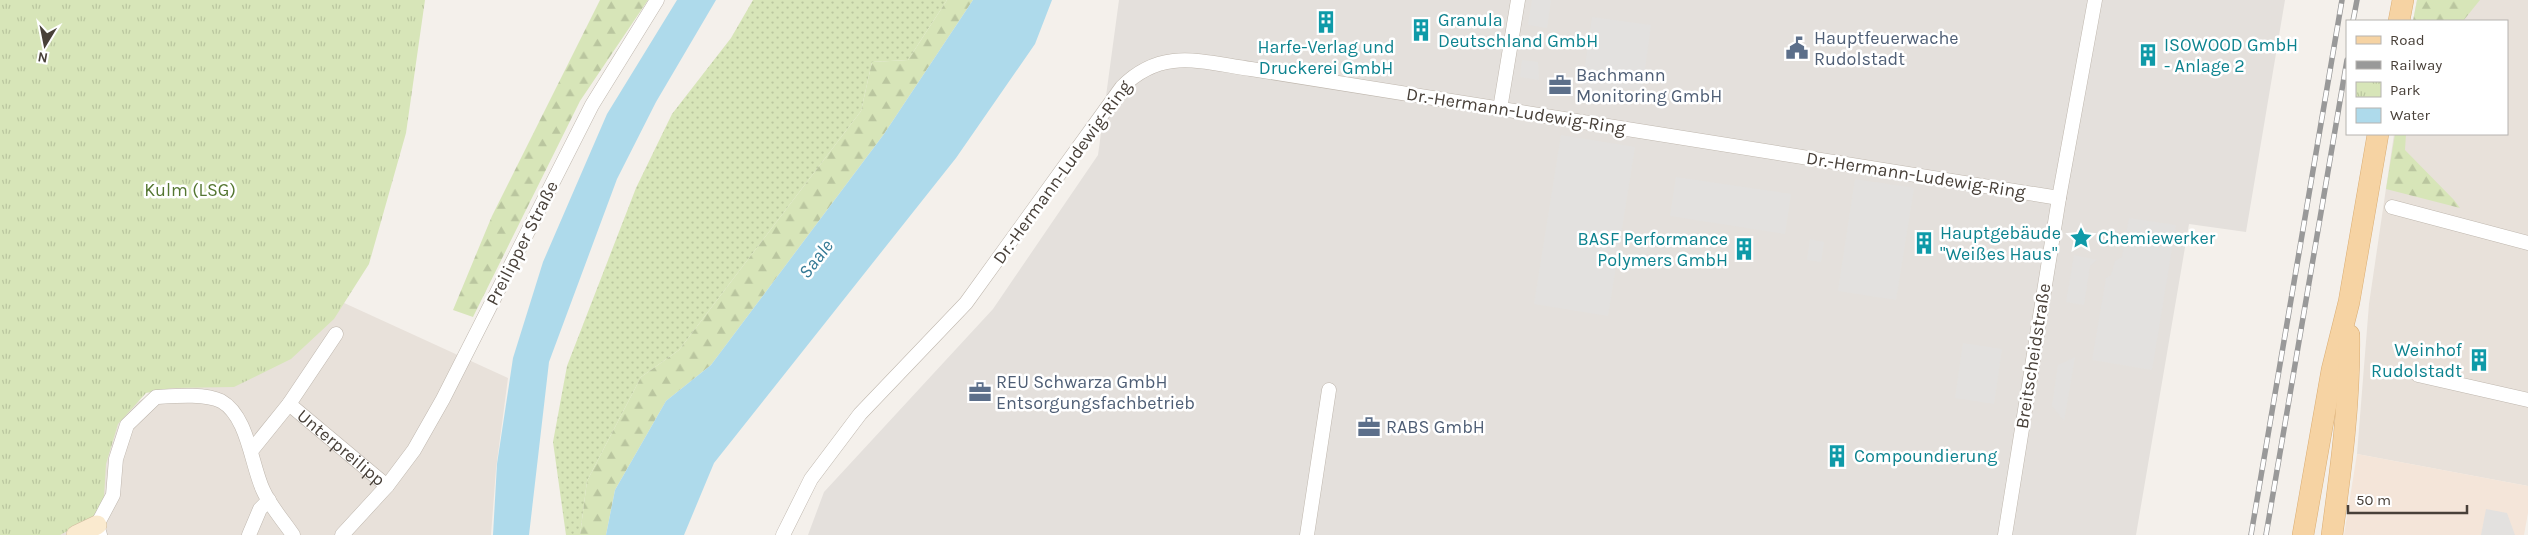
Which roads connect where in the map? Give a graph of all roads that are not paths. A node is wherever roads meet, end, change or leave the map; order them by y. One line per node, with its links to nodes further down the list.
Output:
1 (657, 0): 18 (street, Preilipper Straße)
2 (1518, 0): 6 (street)
3 (2095, 0): 8 (street, Breitscheidstraße)
4 (2403, 0): 5 (main road)
5 (2399, 20)
6 (1500, 108): 8 (street, Dr.-Hermann-Ludewig-Ring); 25 (street, Dr.-Hermann-Ludewig-Ring)
7 (2378, 135): 11 (main road)
8 (2059, 198): 27 (street, Breitscheidstraße)
9 (2392, 207): 10 (street)
10 (2528, 243)
11 (2349, 302): 28 (main road); 29 (main road)
12 (336, 334): 16 (street, Unterpreilipp)
13 (2418, 375): 15 (street)
14 (1329, 390): 26 (street)
15 (2528, 400)
16 (289, 404): 17 (street, Unterpreilipp); 18 (street, Unterpreilipp)
17 (251, 451): 19 (street); 20 (street)
18 (387, 486): 24 (street, Unterpreilipp)
19 (269, 500): 22 (street); 23 (street)
20 (98, 530): 21 (street)
21 (76, 535)
22 (249, 535)
23 (293, 535)
24 (342, 535)
25 (783, 535)
26 (1307, 535)
27 (2005, 535)
28 (2303, 535)
29 (2332, 535)

